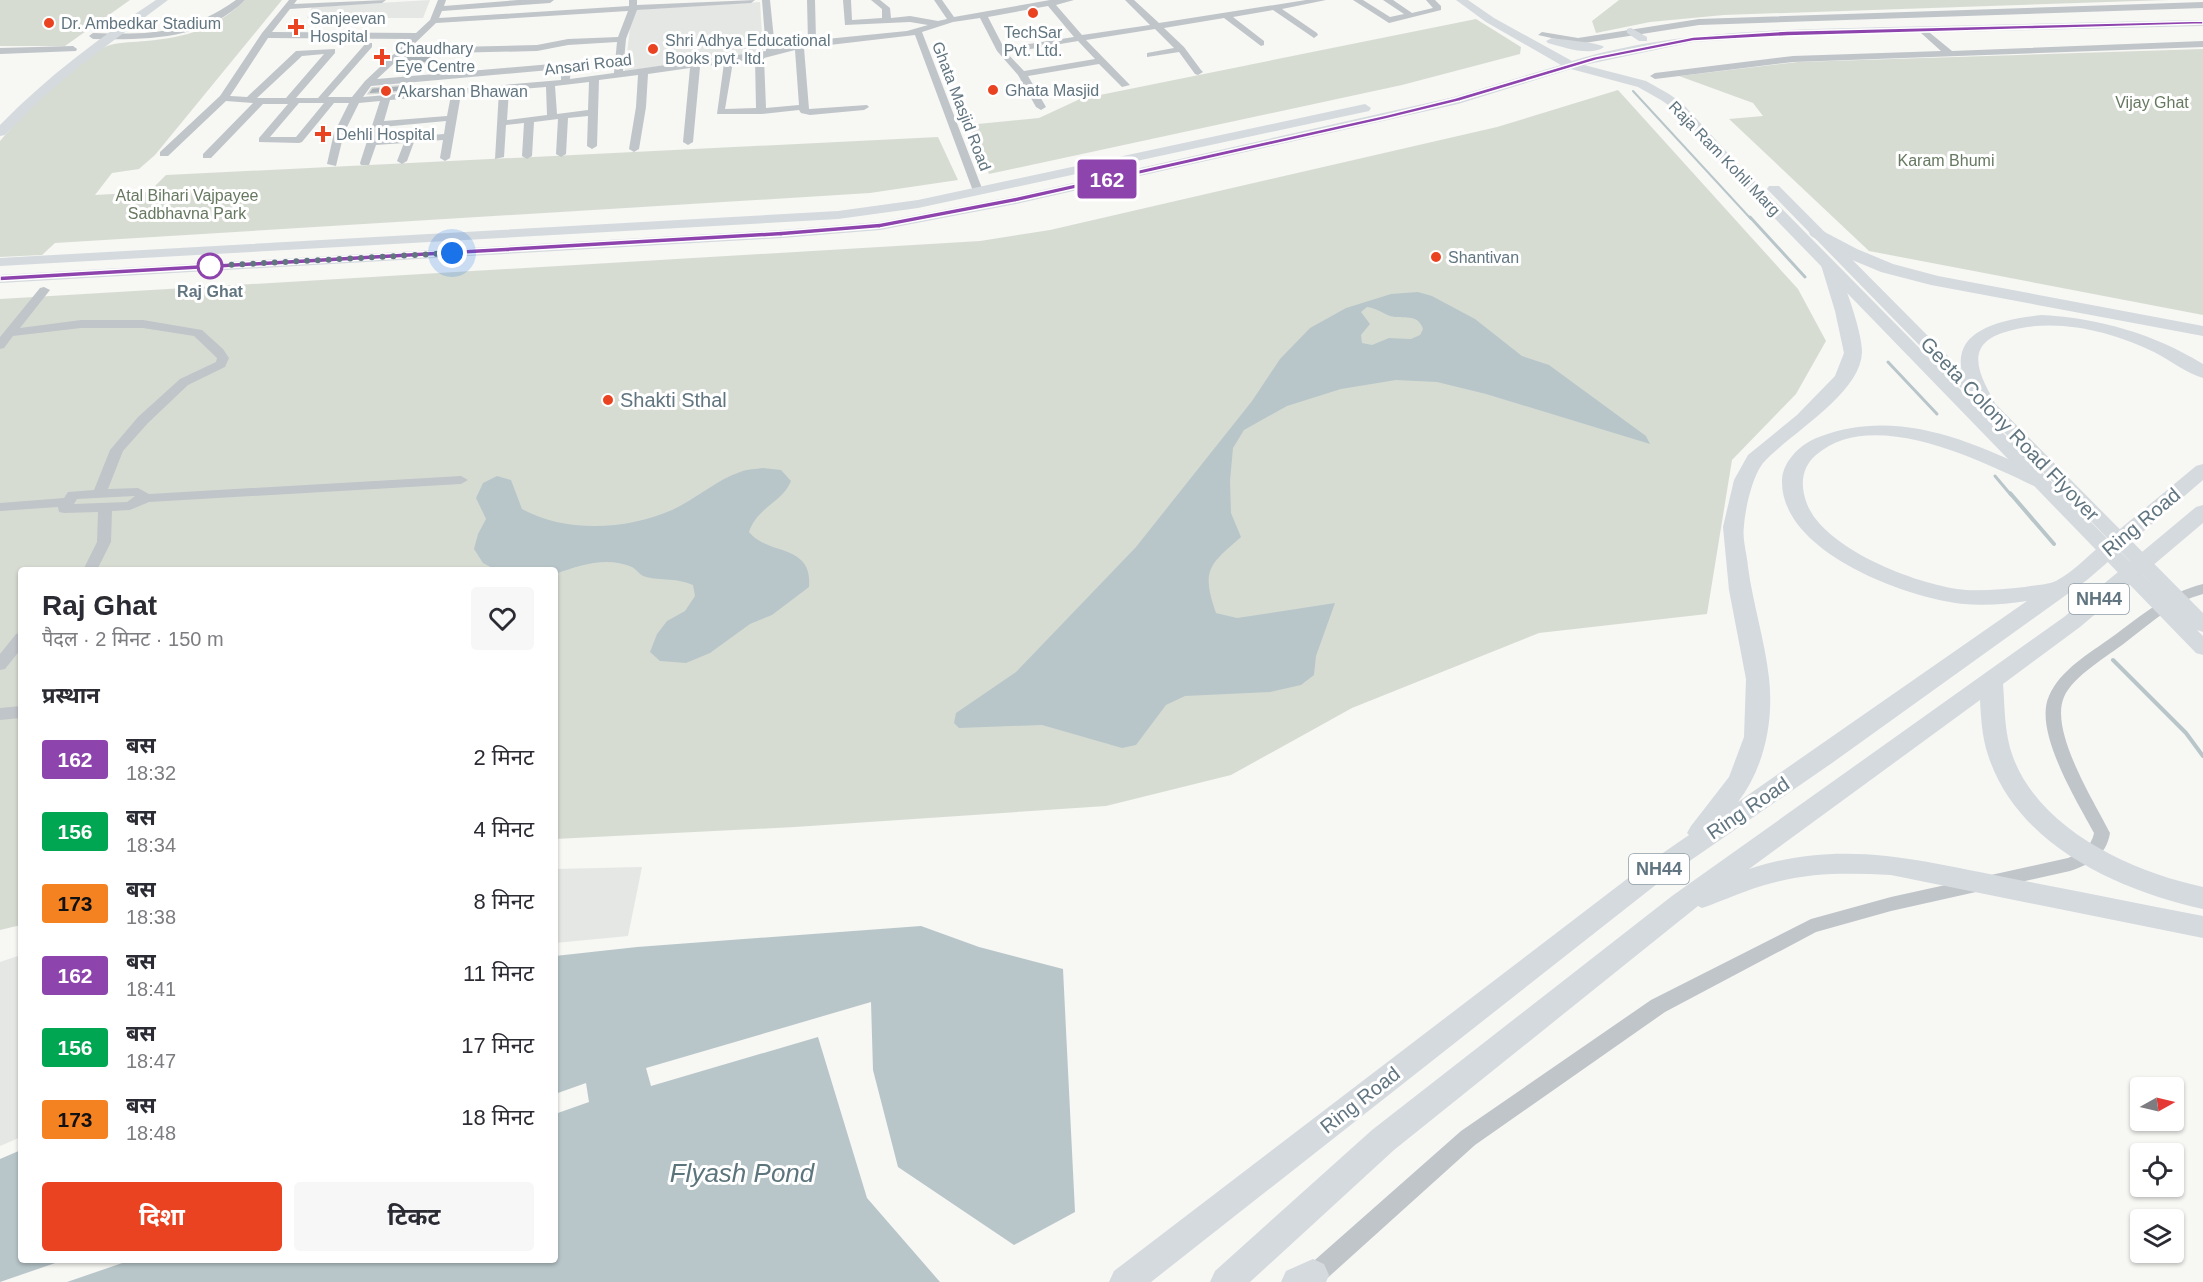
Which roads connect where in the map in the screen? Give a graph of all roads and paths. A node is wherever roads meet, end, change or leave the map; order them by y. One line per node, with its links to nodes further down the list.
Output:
1 (144, 0): 40 (main road)
2 (163, 0): 40 (main road)
3 (230, 0): 40 (street)
4 (241, 0): 40 (street)
5 (381, 0): 21 (street)
6 (550, 0): 24 (street)
7 (752, 0): 23 (street)
8 (766, 0): 62 (street)
9 (811, 0): 49 (street)
10 (847, 0): 33 (street)
11 (875, 0): 33 (street)
12 (938, 0): 31 (street)
13 (1070, 0): 22 (street, Ansari Road)
14 (1129, 0): 36 (street)
15 (1322, 0): 26 (street)
16 (1357, 0): 29 (street)
17 (1388, 0): 29 (street)
18 (1430, 0): 29 (street)
19 (1461, 0): 48 (main road)
20 (1480, 0): 61 (main road)
21 (290, 3): 42 (street)
22 (1050, 3): 28 (street, Ansari Road); 47 (street)
23 (633, 4): 32 (street); 45 (street)
24 (440, 5): 32 (street)
25 (2203, 5): 37 (street)
26 (1275, 8): 30 (street); 43 (street)
27 (2203, 13): 46 (main road)
28 (982, 14): 31 (street, Ansari Road); 60 (street)
29 (1412, 16)
30 (1228, 17): 36 (street); 50 (street)
31 (952, 20): 35 (street, Ansari Road)
32 (434, 21): 44 (street)
33 (886, 21): 35 (street)
34 (2203, 23): 38 (main road)
35 (940, 25): 39 (street, Ansari Road)
36 (1157, 28): 47 (street); 56 (street)
37 (1631, 31): 46 (main road); 61 (street)
38 (1924, 31): 63 (main road); 64 (street)
39 (918, 32): 49 (street, Ansari Road); 128 (street, Ghata Masjid Road)
40 (104, 34): 54 (main road); 110 (main road)
41 (334, 34): 42 (street); 44 (street); 57 (street)
42 (265, 35): 90 (street)
43 (1314, 35)
44 (418, 36): 59 (street)
45 (622, 39): 55 (street); 78 (street)
46 (1643, 39): 63 (main road)
47 (1081, 40): 60 (street); 71 (street)
48 (1529, 42): 67 (main road); 69 (main road)
49 (812, 43): 53 (street, Ansari Road)
50 (1261, 43)
51 (2203, 44): 64 (street)
52 (369, 45): 96 (street)
53 (799, 46): 62 (street, Ansari Road); 100 (street)
54 (74, 49): 58 (street); 98 (main road)
55 (476, 49): 59 (street); 68 (street)
56 (1181, 49): 65 (street); 74 (street)
57 (320, 50): 92 (street); 95 (street)
58 (0, 51)
59 (404, 51): 84 (street)
60 (1001, 51): 76 (street)
61 (1573, 51): 63 (main road, Raja Ram Kohli Marg); 67 (main road); 79 (main road); 80 (main road, Raja Ram Kohli Marg)
62 (771, 53): 66 (street, Ansari Road)
63 (1597, 53): 81 (main road, Raja Ram Kohli Marg)
64 (1949, 53): 81 (street)
65 (1150, 55)
66 (759, 56): 70 (street, Ansari Road); 102 (street)
67 (1556, 57): 128 (main road)
68 (469, 58)
69 (1532, 59)
70 (729, 61): 73 (street, Ansari Road); 102 (street)
71 (1101, 61): 76 (street); 86 (street)
72 (463, 66): 77 (street)
73 (695, 66): 75 (street, Ansari Road); 114 (street)
74 (1198, 72)
75 (643, 73): 78 (street, Ansari Road); 116 (street)
76 (1022, 74): 101 (street)
77 (456, 75): 83 (street); 84 (street); 88 (street)
78 (618, 75): 82 (street, Ansari Road)
79 (1540, 75): 80 (main road); 132 (main road)
80 (1610, 75): 131 (main road, Raja Ram Kohli Marg)
81 (1655, 76): 126 (main road, Raja Ram Kohli Marg)
82 (594, 79): 83 (street, Ansari Road); 103 (street)
83 (566, 82): 85 (street, Ansari Road)
84 (368, 83): 93 (street)
85 (550, 84): 87 (street, Ansari Road); 106 (street)
86 (1125, 85)
87 (504, 89): 89 (street, Ansari Road); 108 (street)
88 (445, 94): 89 (street, Ansari Road); 91 (street, Ansari Road)
89 (456, 94): 105 (street)
90 (224, 98): 92 (street, Ansari Road); 117 (street)
91 (386, 98): 93 (street, Ansari Road); 109 (street)
92 (249, 100): 94 (street, Ansari Road)
93 (355, 100): 97 (street, Ansari Road); 125 (street)
94 (260, 101): 95 (street, Ansari Road); 119 (street)
95 (292, 101): 96 (street, Ansari Road); 97 (street)
96 (320, 101): 97 (street, Ansari Road)
97 (331, 101)
98 (8, 106)
99 (864, 106): 100 (street)
100 (803, 107): 102 (street)
101 (1041, 107)
102 (761, 111)
103 (594, 112): 104 (street); 115 (street)
104 (563, 116): 106 (street); 118 (street)
105 (453, 118): 109 (street); 111 (street)
106 (552, 118): 107 (street)
107 (529, 120): 108 (street); 120 (street)
108 (502, 123): 121 (street)
109 (378, 124): 113 (street)
110 (0, 132)
111 (449, 137): 112 (street); 122 (street)
112 (410, 140): 113 (street); 123 (street)
113 (373, 142): 124 (street)
114 (688, 142)
115 (592, 146)
116 (634, 149)
117 (164, 154)
118 (561, 154)
119 (207, 156)
120 (527, 156)
121 (499, 157)
122 (445, 158)
123 (402, 161)
124 (365, 162)
125 (332, 164)
126 (1752, 167)
127 (1768, 184): 129 (main road, Raja Ram Kohli Marg)
128 (978, 191): 130 (main road)
129 (1817, 233): 131 (main road, Geeta Colony Road Flyover); 134 (highway)
130 (0, 262)
131 (1838, 264): 138 (main road, Geeta Colony Road Flyover); 141 (main road, Geeta Colony Road Flyover); 157 (highway)
132 (0, 279)
133 (44, 290): 135 (street)
134 (2203, 331)
135 (10, 333): 136 (street); 142 (street)
136 (0, 345)
137 (2203, 372): 138 (highway)
138 (1989, 409): 150 (main road, Geeta Colony Road Flyover)
139 (2203, 470): 148 (highway, Ring Road / NH44)
140 (461, 480): 142 (street)
141 (2041, 482): 148 (highway); 152 (main road, Geeta Colony Road Flyover)
142 (102, 500): 143 (street); 147 (street)
143 (0, 507)
144 (2203, 512): 146 (highway, Ring Road / NH44)
145 (2203, 531): 146 (highway)
146 (2171, 539): 154 (highway, Ring Road / NH44)
147 (92, 567)
148 (2061, 588): 157 (highway, Ring Road / NH44)
149 (2203, 589): 161 (street)
150 (2203, 625)
151 (18, 642): 153 (street)
152 (2203, 648)
153 (0, 665)
154 (1992, 681): 158 (highway); 159 (highway, Ring Road)
155 (18, 712): 156 (street)
156 (0, 714)
157 (1681, 854): 162 (highway, Ring Road / NH44)
158 (2203, 898)
159 (1681, 904): 160 (highway); 163 (highway, Ring Road)
160 (2203, 927)
161 (1306, 1280)
162 (1125, 1282)
163 (1226, 1282)

